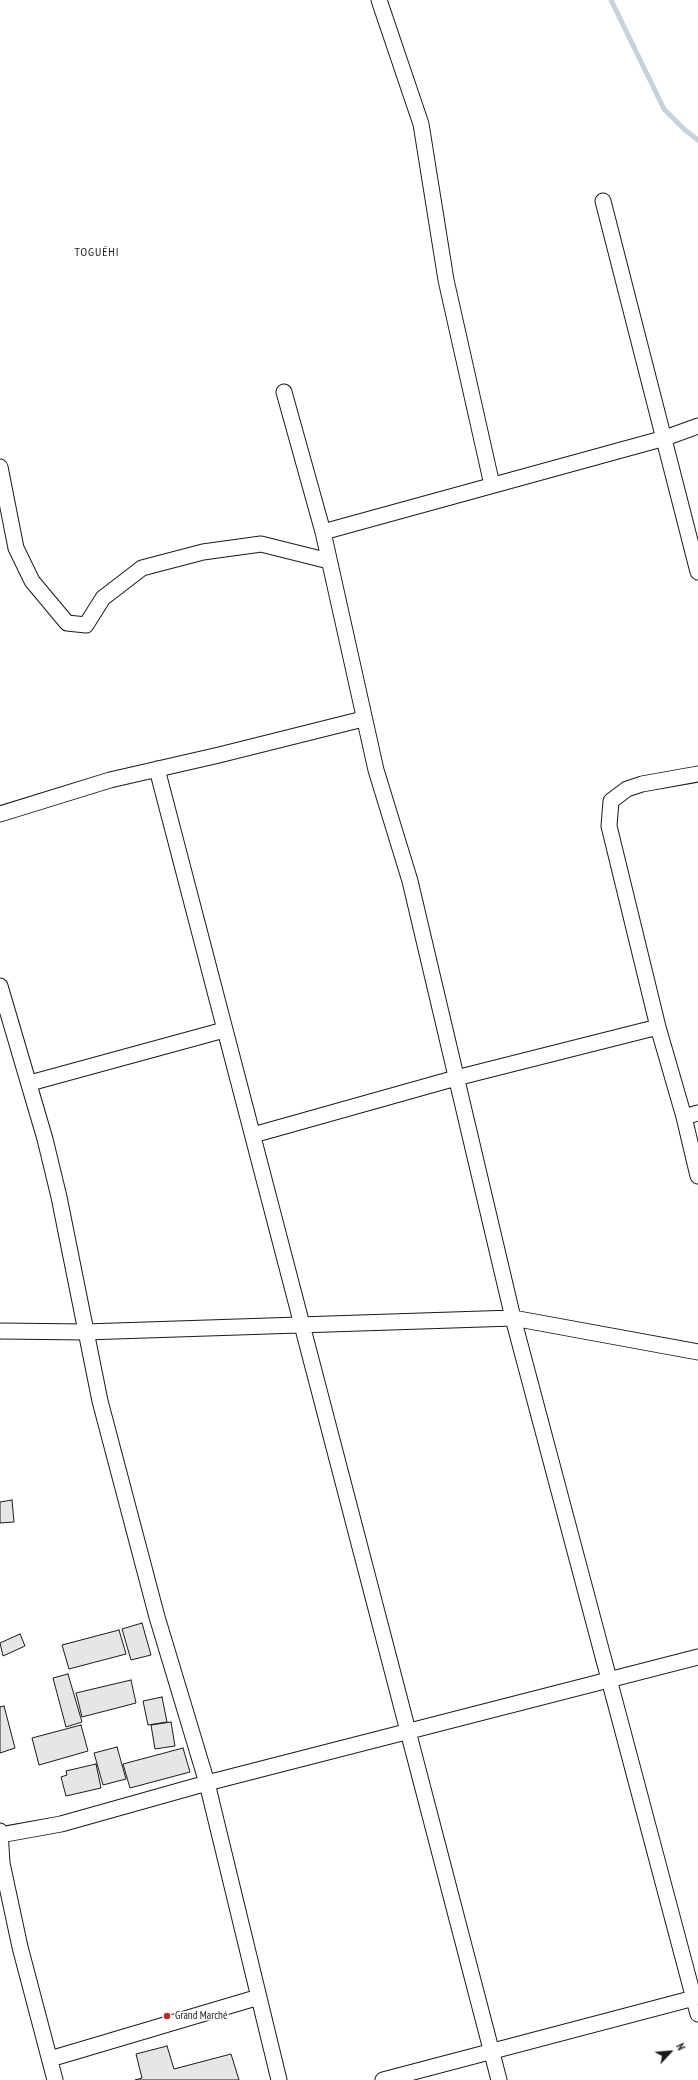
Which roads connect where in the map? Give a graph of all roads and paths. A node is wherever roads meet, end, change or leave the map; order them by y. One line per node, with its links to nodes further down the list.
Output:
1 (379, 0): 7 (street)
2 (603, 201): 5 (street)
3 (284, 392): 8 (street)
4 (698, 426): 5 (street)
5 (665, 438): 7 (street); 10 (street)
6 (0, 467): 9 (street)
7 (492, 485): 8 (street)
8 (323, 532): 9 (street)
9 (329, 561): 11 (street)
10 (698, 572)
11 (363, 719): 12 (street); 18 (street)
12 (157, 770): 14 (street); 17 (street)
13 (698, 774): 16 (street)
14 (0, 814)
15 (0, 990): 19 (street)
16 (658, 1026): 18 (street); 20 (street)
17 (224, 1030): 19 (street); 21 (street)
18 (456, 1078): 21 (street); 23 (street)
19 (30, 1083): 26 (street)
20 (691, 1115): 22 (street)
21 (253, 1135): 24 (street)
22 (698, 1176)
23 (512, 1318): 24 (street); 27 (street); 29 (street)
24 (303, 1326): 26 (street); 30 (street)
25 (0, 1331): 26 (street)
26 (85, 1332): 31 (street)
27 (698, 1352)
28 (698, 1657): 29 (street)
29 (608, 1679): 30 (street); 35 (street)
30 (409, 1732): 31 (street); 37 (street)
31 (207, 1783): 33 (street); 34 (street)
32 (0, 1831): 33 (street)
33 (0, 1835): 38 (street)
34 (259, 1997): 38 (street); 40 (street)
35 (696, 1998): 36 (street); 37 (street)
36 (698, 2014)
37 (492, 2051): 41 (street); 42 (street)
38 (50, 2059): 39 (street)
39 (55, 2080)
40 (279, 2080)
41 (383, 2080)
42 (499, 2080)

